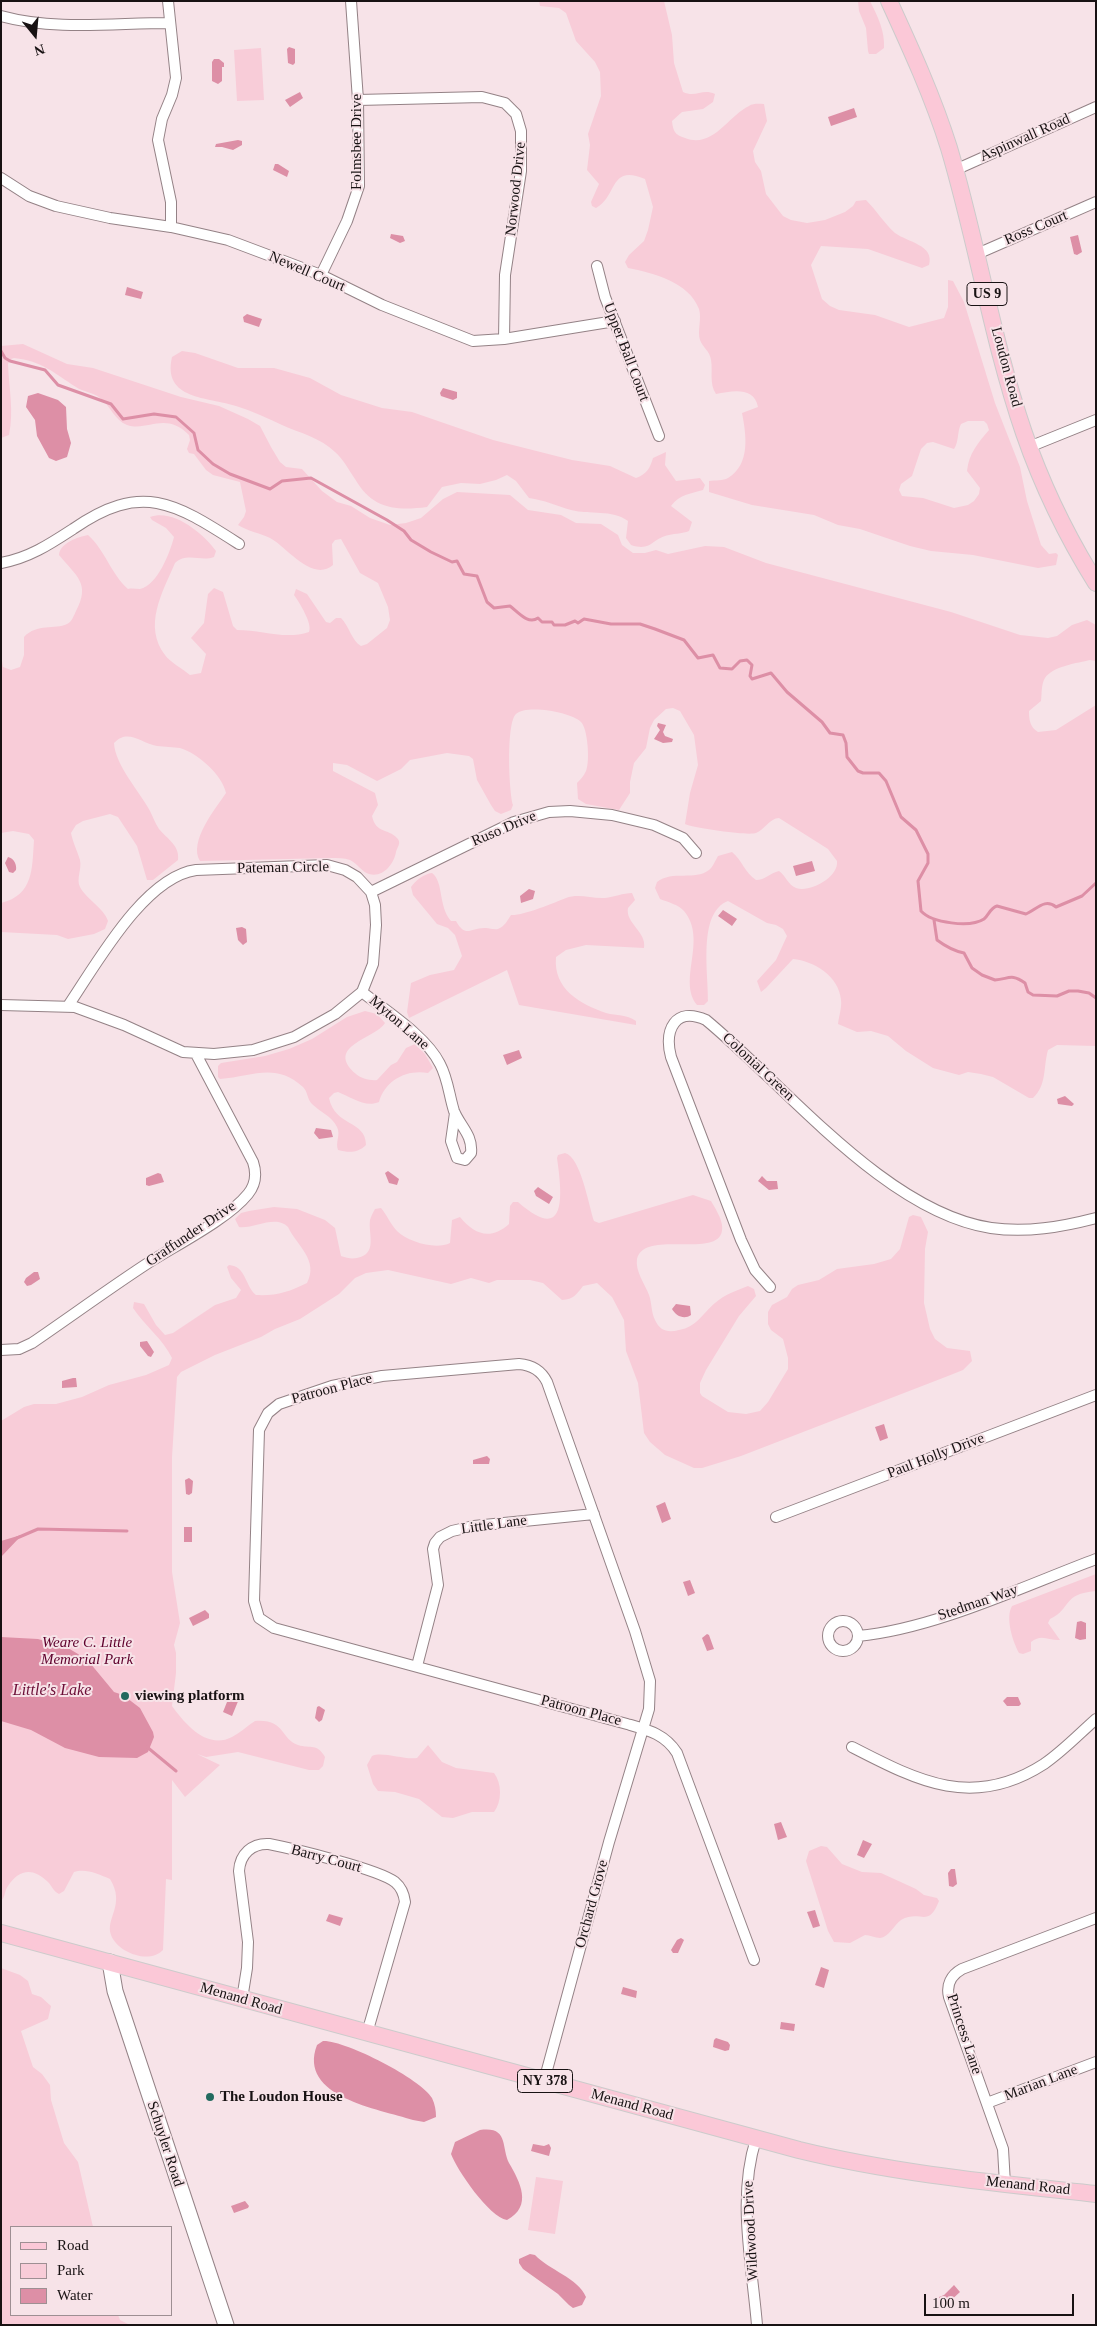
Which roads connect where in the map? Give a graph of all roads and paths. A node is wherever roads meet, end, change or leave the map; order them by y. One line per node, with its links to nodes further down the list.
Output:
1 (168, 1): 5 (street)
2 (351, 1): 6 (street, Folmsbee Drive)
3 (888, 1): 8 (main road, Loudon Road / US 9)
4 (1, 16): 5 (street)
5 (169, 23): 11 (street)
6 (358, 100): 14 (street, Folmsbee Drive); 16 (street, Norwood Drive)
7 (1096, 107): 8 (street, Aspinwall Road)
8 (955, 170): 12 (main road, Loudon Road / US 9)
9 (1, 178): 11 (street, Newell Court)
10 (1096, 202): 12 (street, Ross Court)
11 (171, 227): 14 (street, Newell Court)
12 (977, 254): 19 (main road, Loudon Road / US 9)
13 (597, 266): 15 (street, Upper Ball Court)
14 (321, 275): 16 (street, Newell Court)
15 (615, 321): 16 (street, Newell Court); 18 (street, Upper Ball Court)
16 (504, 339)
17 (1096, 420): 19 (street)
18 (659, 436)
19 (1029, 447): 22 (main road, Loudon Road / US 9)
20 (239, 544): 21 (street)
21 (1, 563)
22 (1096, 583)
23 (696, 852): 24 (street, Ruso Drive)
24 (371, 892): 25 (street); 27 (street, Pateman Circle)
25 (362, 992): 28 (street); 29 (street, Myton Lane)
26 (1, 1005): 27 (street)
27 (68, 1006): 28 (street)
28 (196, 1054): 32 (street, Graffunder Drive)
29 (455, 1112)
30 (1096, 1218): 31 (street, Colonial Green)
31 (770, 1287)
32 (1, 1350)
33 (1096, 1395): 35 (street, Paul Holly Drive)
34 (594, 1514): 38 (street, Little Lane); 38 (street, Patroon Place); 40 (street, Patroon Place)
35 (776, 1517)
36 (1096, 1559): 37 (street, Stedman Way)
37 (858, 1636)
38 (417, 1666): 40 (street, Patroon Place)
39 (1096, 1719): 41 (street)
40 (642, 1728): 44 (street, Patroon Place); 49 (street, Orchard Grove)
41 (852, 1747)
42 (1096, 1918): 50 (street, Princess Lane)
43 (1, 1933): 45 (main road, Menand Road / NY 378)
44 (754, 1960)
45 (110, 1962): 46 (main road, Menand Road / NY 378); 54 (street, Schuyler Road)
46 (242, 1999): 47 (main road, Menand Road / NY 378); 47 (street, Barry Court)
47 (367, 2033): 49 (main road, Menand Road / NY 378)
48 (1096, 2062): 50 (street, Marian Lane)
49 (544, 2081): 51 (main road, Menand Road / NY 378)
50 (987, 2103): 52 (street, Princess Lane)
51 (756, 2139): 52 (main road, Menand Road / NY 378); 55 (street, Wildwood Drive)
52 (1006, 2184): 53 (main road, Menand Road / NY 378)
53 (1096, 2194)
54 (226, 2325)
55 (757, 2325)

